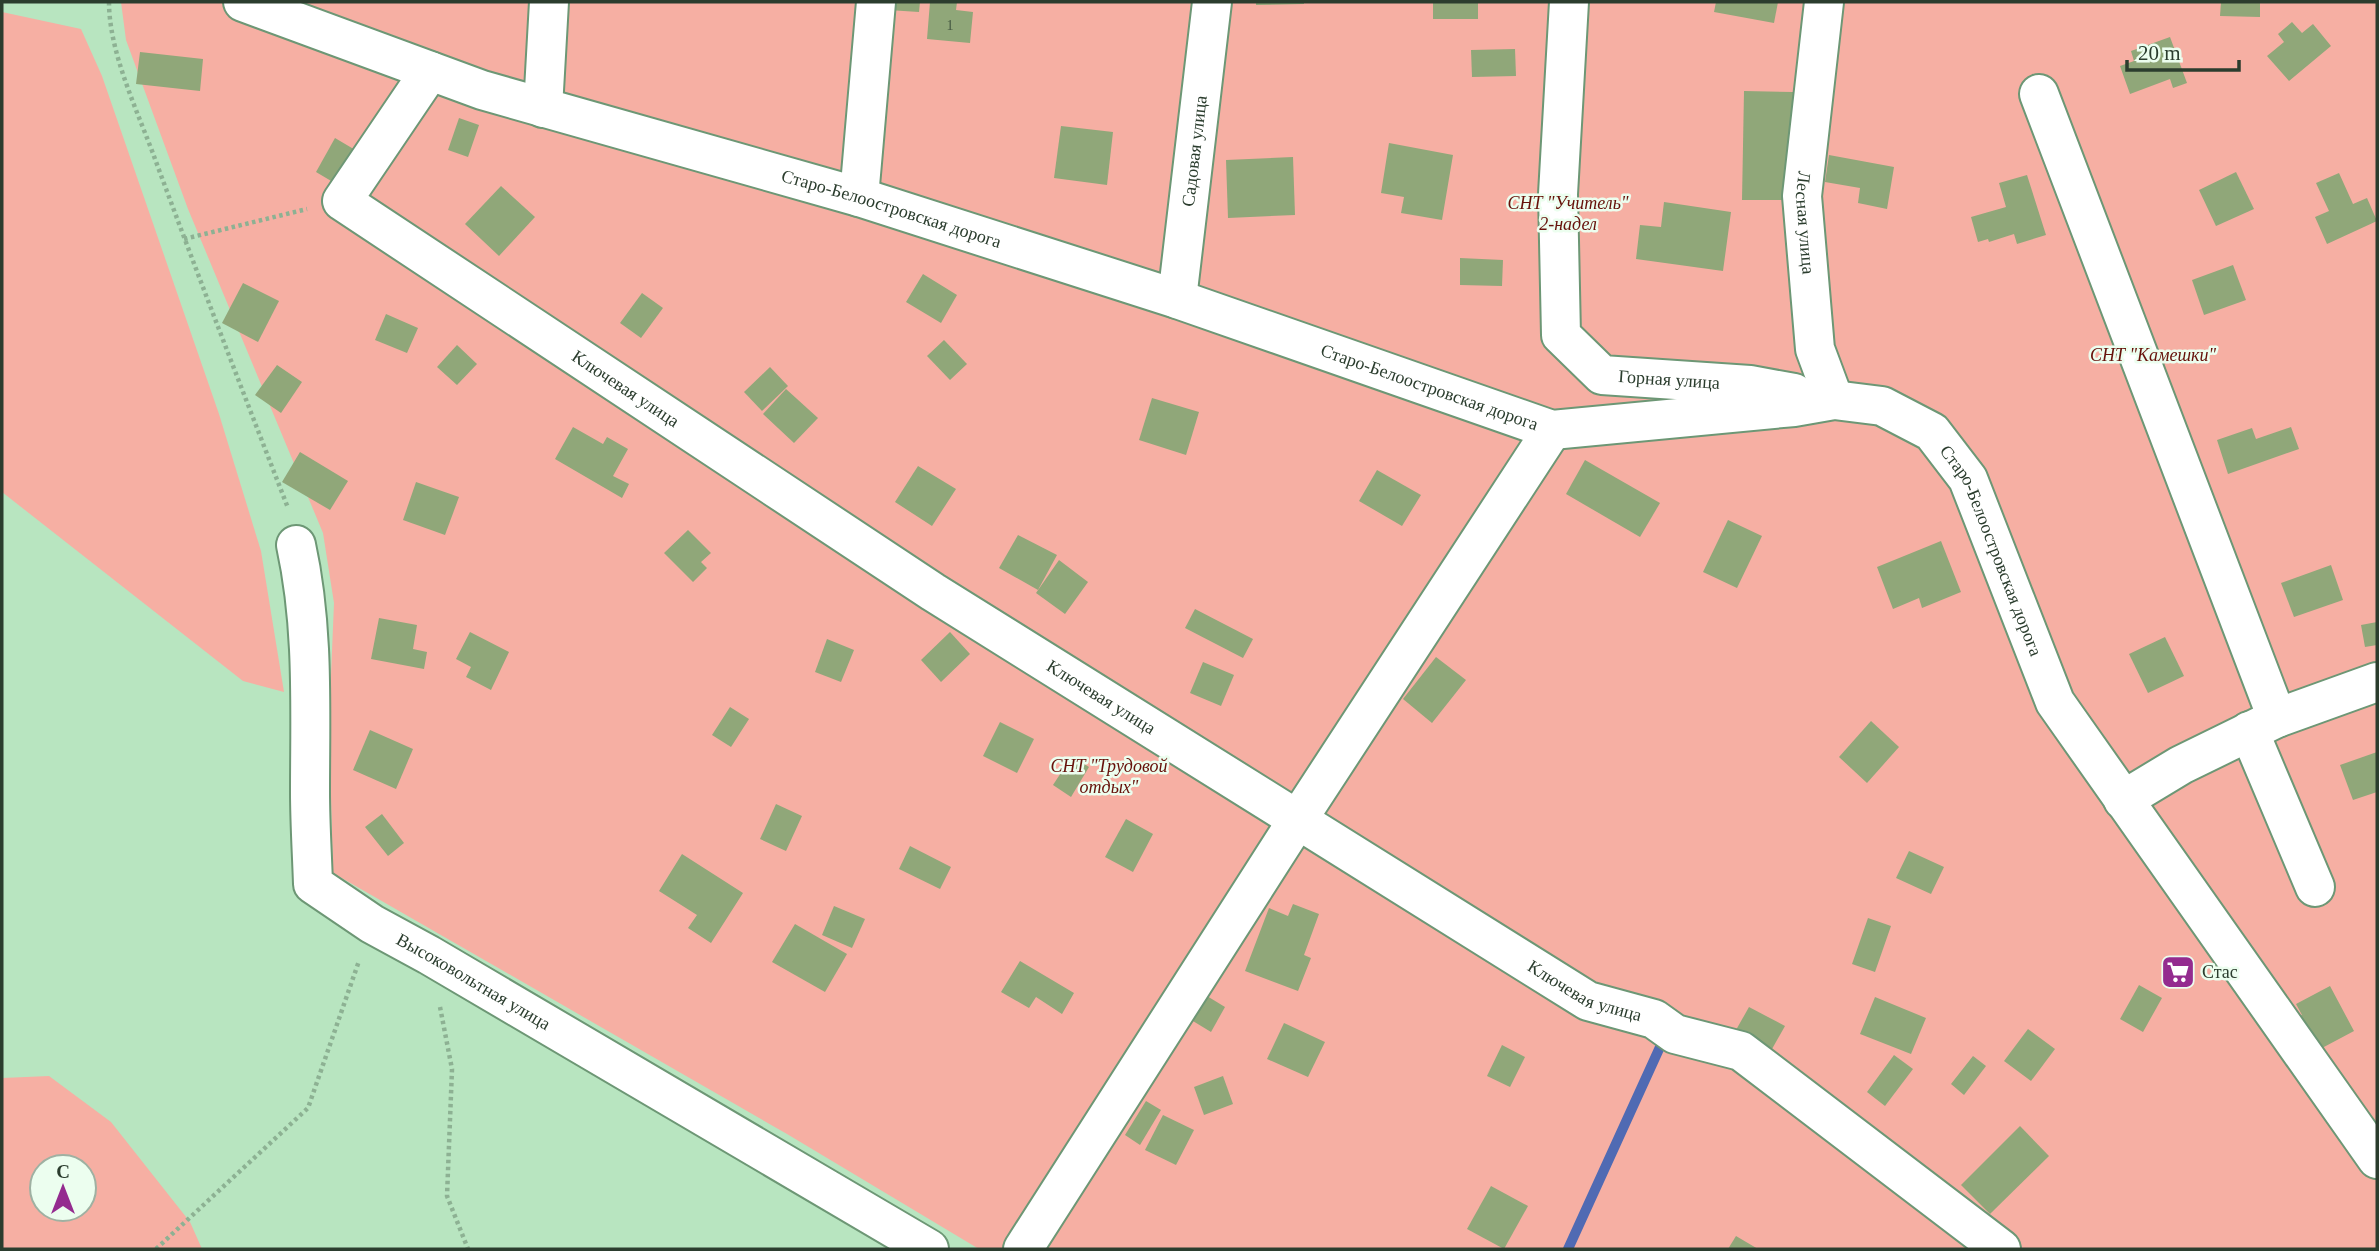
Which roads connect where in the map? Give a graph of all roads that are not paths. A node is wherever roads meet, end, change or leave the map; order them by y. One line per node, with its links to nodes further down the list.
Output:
1 (243, 2): 7 (street, Старо-Белоостровская дорога)
2 (549, 2): 9 (street)
3 (876, 2): 10 (street)
4 (1212, 2): 11 (street, Садовая улица)
5 (1569, 2): 12 (street, Горная улица)
6 (1824, 2): 12 (street, Лесная улица)
7 (430, 71): 9 (street, Старо-Белоостровская дорога); 18 (street, Ключевая улица)
8 (2039, 94): 16 (street)
9 (543, 108): 10 (street, Старо-Белоостровская дорога)
10 (859, 197): 11 (street, Старо-Белоостровская дорога)
11 (1177, 299): 13 (street, Старо-Белоостровская дорога)
12 (1834, 400): 13 (street, Старо-Белоостровская дорога); 17 (street, Старо-Белоостровская дорога)
13 (1552, 430): 18 (street)
14 (296, 545): 21 (street, Высоковольтная улица)
15 (2377, 681): 16 (street)
16 (2263, 724): 17 (street); 19 (street)
17 (2123, 800): 20 (street, Старо-Белоостровская дорога)
18 (1298, 819): 22 (street); 23 (street, Ключевая улица)
19 (2315, 887)
20 (2377, 1159)
21 (929, 1249)
22 (1023, 1249)
23 (2001, 1249)

